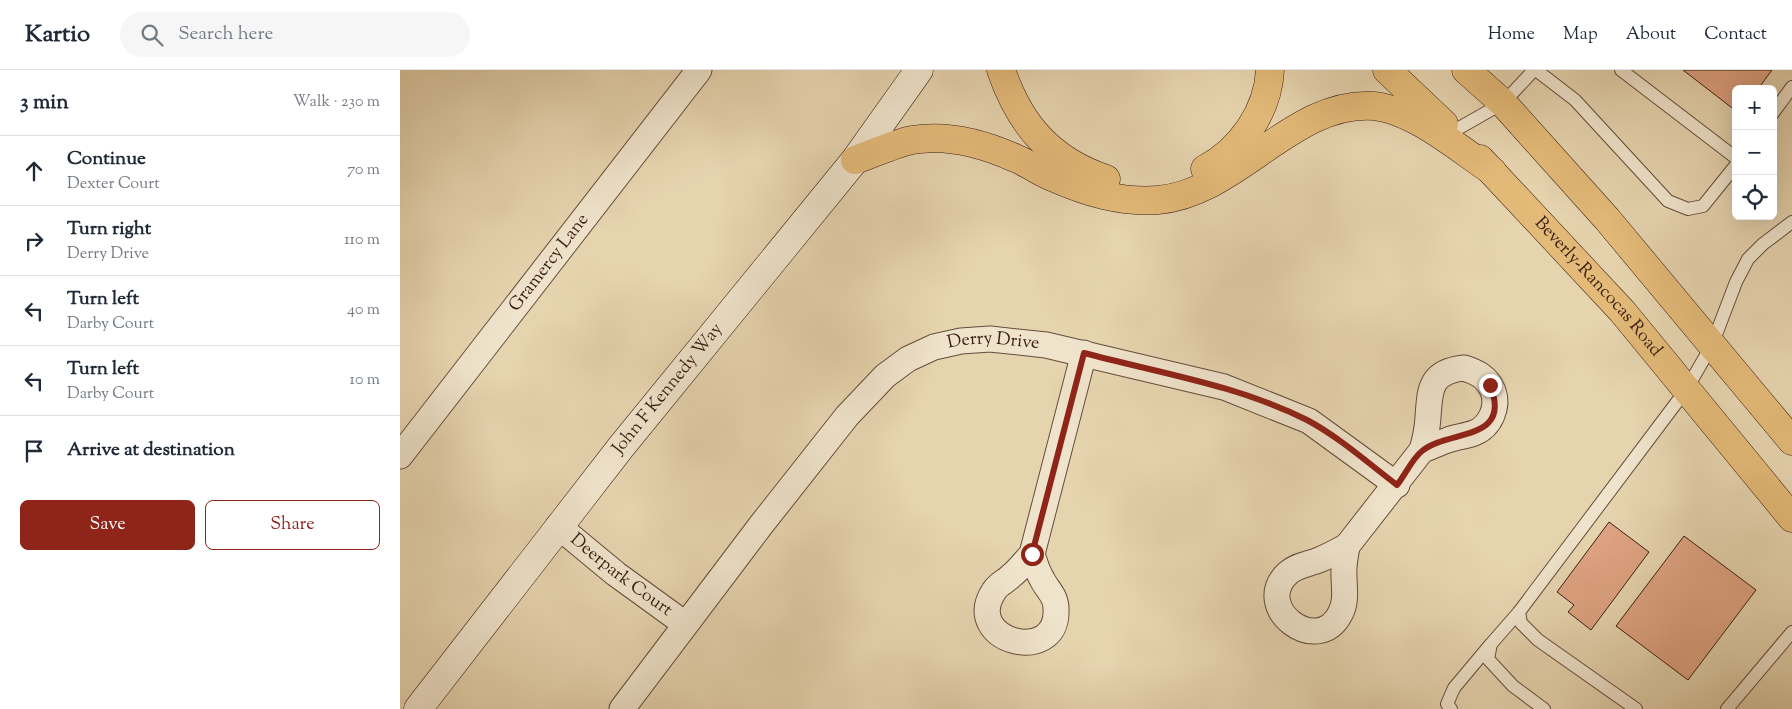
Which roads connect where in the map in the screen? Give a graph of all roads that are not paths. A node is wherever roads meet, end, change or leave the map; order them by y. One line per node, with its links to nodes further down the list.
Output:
1 (699, 70): 23 (street, Gramercy Lane)
2 (919, 70): 14 (street, John F Kennedy Way)
3 (1001, 70): 4 (main road)
4 (1270, 70)
5 (1387, 70): 12 (main road, Beverly-Rancocas Road)
6 (1466, 70): 10 (main road)
7 (1535, 70): 10 (lane); 15 (lane)
8 (1621, 70): 13 (lane)
9 (1792, 87): 11 (lane)
10 (1503, 103): 12 (lane); 18 (main road)
11 (1777, 108)
12 (1452, 132): 16 (main road, Beverly-Rancocas Road)
13 (1732, 155)
14 (855, 160): 16 (main road); 26 (street, John F Kennedy Way)
15 (1732, 170)
16 (1492, 171): 20 (main road, Beverly-Rancocas Road)
17 (1792, 222): 18 (lane)
18 (1712, 345): 20 (lane); 21 (main road)
19 (1084, 353): 24 (street, Derry Drive); 28 (street); 30 (street, Derry Drive)
20 (1686, 390): 25 (main road, Beverly-Rancocas Road); 29 (lane)
21 (1792, 442)
22 (1422, 450): 24 (street)
23 (400, 456)
24 (1397, 485): 27 (street)
25 (1792, 518)
26 (558, 526): 30 (street, Deerpark Court); 34 (street, John F Kennedy Way)
27 (1347, 546)
28 (1032, 554)
29 (1519, 612): 32 (lane); 37 (lane)
30 (685, 624): 35 (street, Derry Drive)
31 (1792, 632): 38 (lane)
32 (1491, 644): 33 (lane); 36 (lane)
33 (1447, 706)
34 (418, 709)
35 (622, 709)
36 (1544, 709)
37 (1636, 709)
38 (1727, 709)

